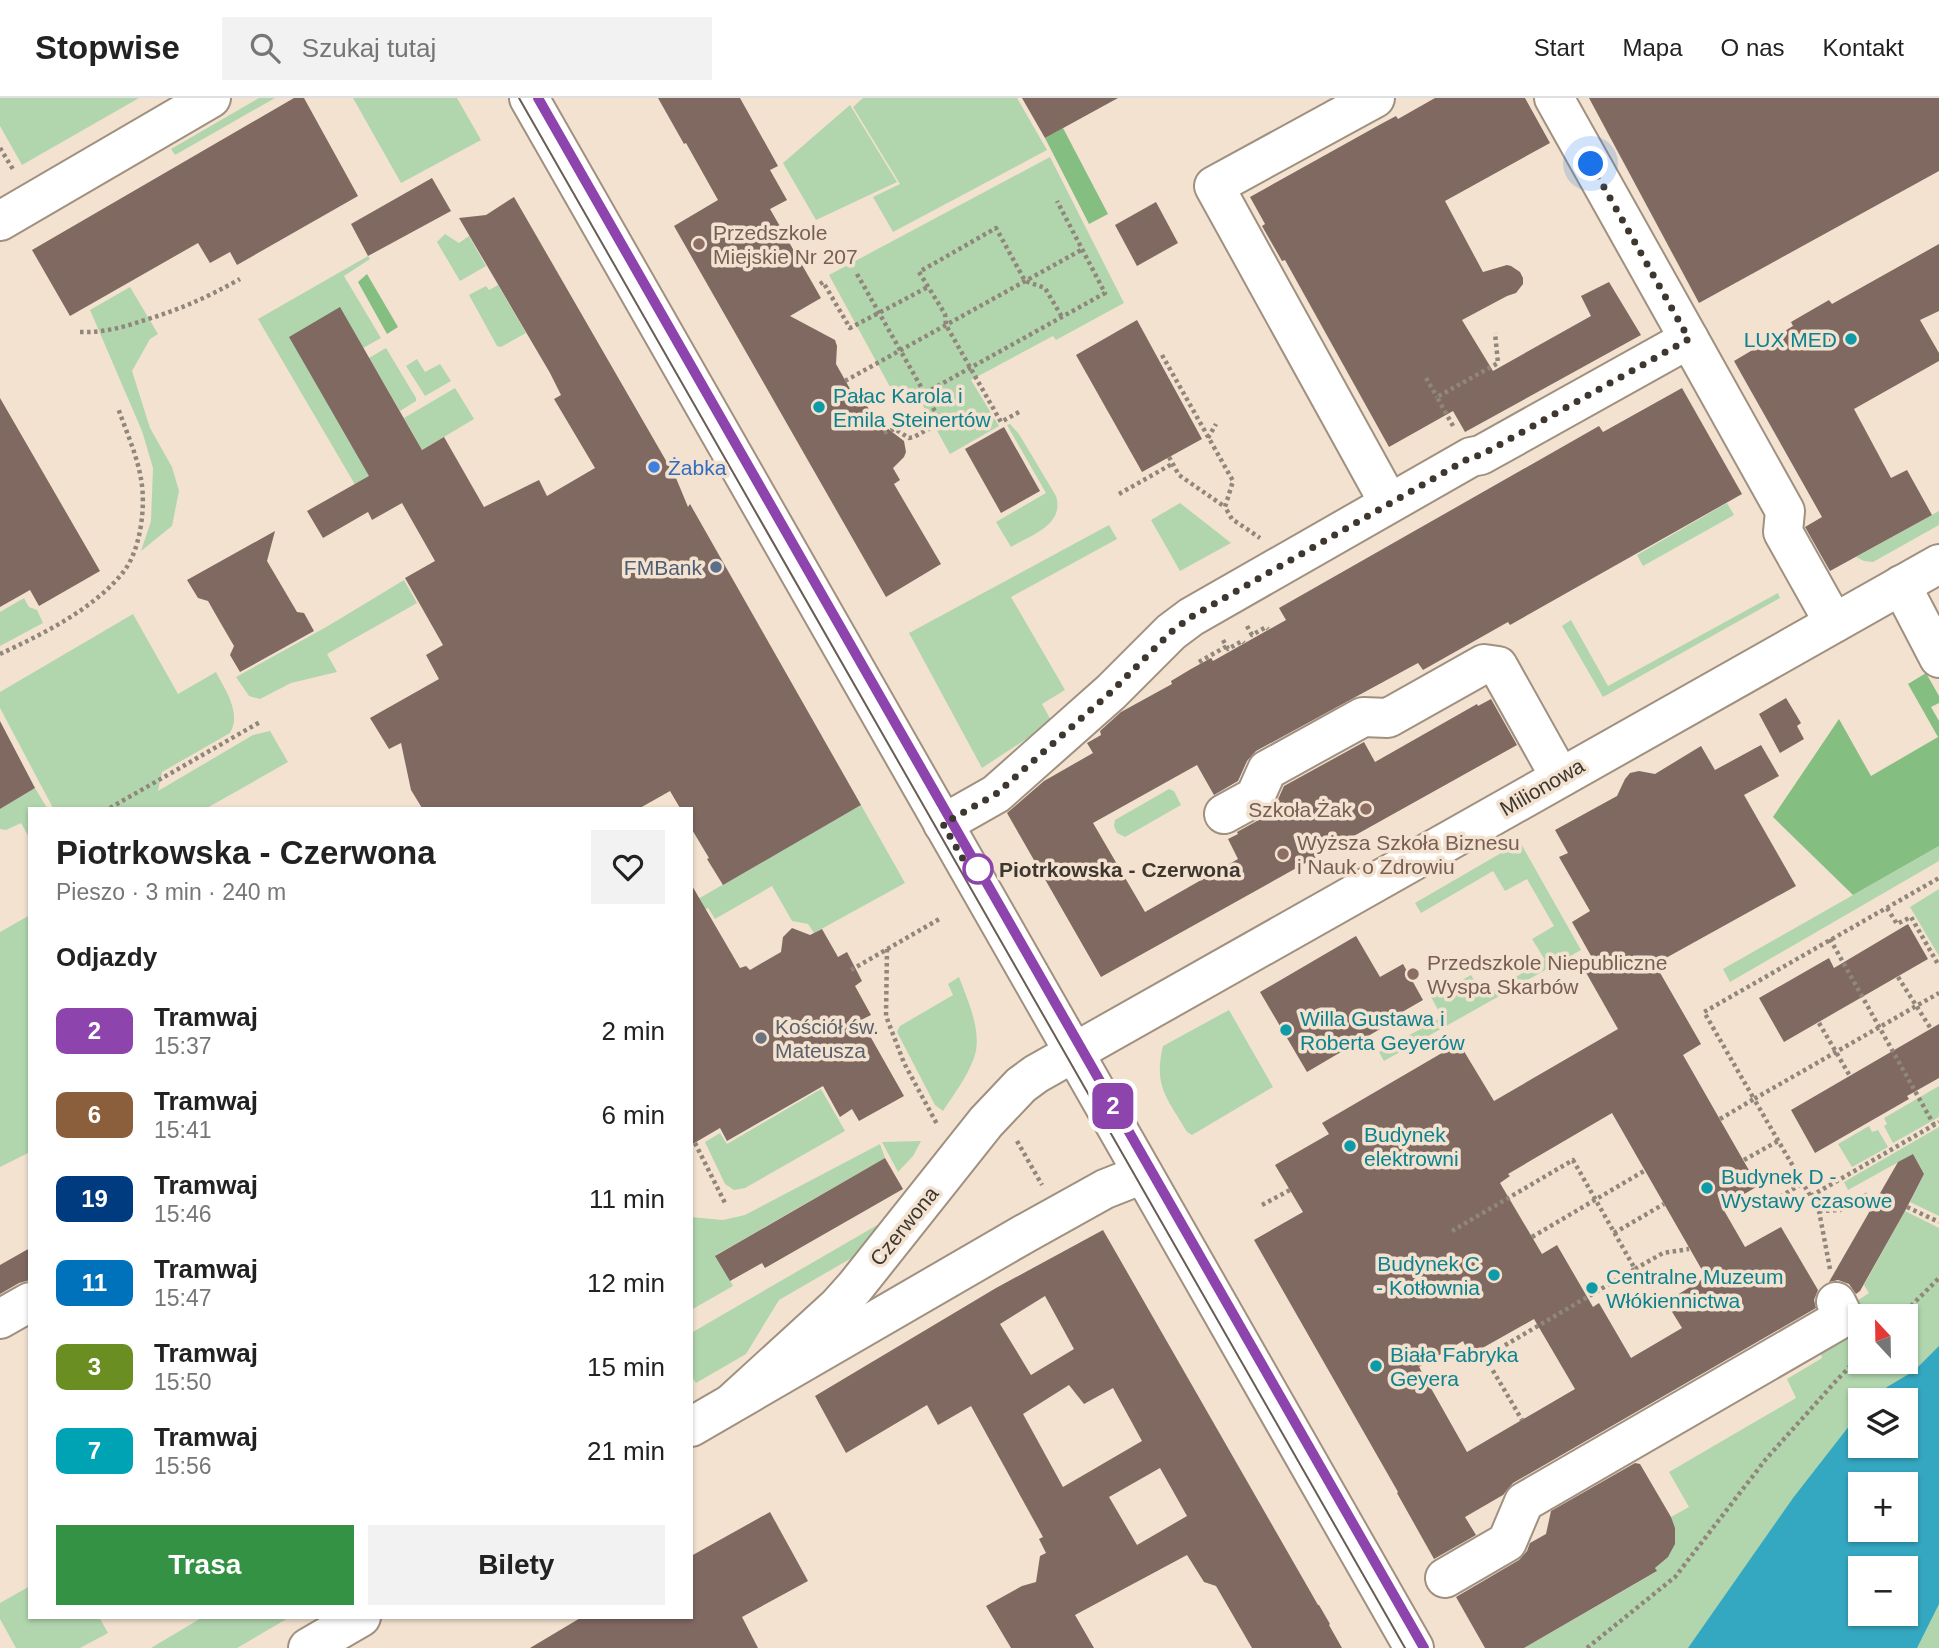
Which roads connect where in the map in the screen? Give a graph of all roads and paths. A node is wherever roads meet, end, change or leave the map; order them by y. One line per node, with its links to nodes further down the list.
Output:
1 (211, 98): 8 (street)
2 (529, 98): 53 (street)
3 (1375, 98): 37 (street)
4 (1554, 98): 20 (street)
5 (0, 148): 6 (path)
6 (19, 179)
7 (1057, 201): 9 (path)
8 (0, 221)
9 (1083, 249): 12 (path); 16 (path)
10 (857, 274): 15 (path)
11 (240, 279): 18 (path)
12 (1025, 281): 14 (path); 16 (path); 17 (path)
13 (820, 284): 15 (path)
14 (928, 287): 15 (path); 17 (path)
15 (880, 313): 21 (path)
16 (1062, 317): 23 (path)
17 (946, 325): 21 (path); 23 (path)
18 (80, 332)
19 (1495, 333): 27 (path)
20 (1689, 339): 34 (street); 42 (street)
21 (900, 349): 25 (path); 26 (path)
22 (1162, 355): 32 (path)
23 (969, 368): 26 (path); 29 (path)
24 (1426, 378): 27 (path)
25 (845, 381)
26 (925, 393): 31 (path)
27 (1437, 397): 34 (path)
28 (118, 408): 46 (path)
29 (1019, 411)
30 (1216, 424): 32 (path)
31 (883, 433)
32 (1209, 438): 38 (path)
33 (1169, 457): 35 (path)
34 (1471, 457): 37 (street)
35 (1172, 464): 36 (path); 38 (path)
36 (1119, 494)
37 (1389, 503): 40 (street)
38 (1225, 508): 40 (path)
39 (1939, 564): 41 (street, Milionowa)
40 (1282, 565): 53 (street)
41 (1901, 585): 42 (street, Milionowa); 47 (street)
42 (1834, 623): 50 (street, Milionowa)
43 (1268, 629): 44 (path)
44 (1252, 635)
45 (1244, 643): 48 (path)
46 (0, 654)
47 (1939, 658)
48 (1199, 662)
49 (260, 722): 51 (path)
50 (1560, 777): 52 (street); 67 (street, Milionowa)
51 (112, 807)
52 (1224, 814)
53 (943, 824): 67 (street)
54 (1939, 878): 55 (path)
55 (1888, 908): 57 (path); 59 (path)
56 (941, 918): 58 (path)
57 (1830, 939): 65 (path); 70 (path)
58 (887, 949): 60 (path); 74 (path)
59 (1939, 966)
60 (851, 970)
61 (1898, 977): 63 (path)
62 (1939, 993): 63 (path)
63 (1917, 1005): 65 (path); 66 (path)
64 (1819, 1023): 68 (path)
65 (1879, 1027): 68 (path); 72 (path)
66 (1931, 1029)
67 (1073, 1052): 79 (street); 104 (street, Czerwona)
68 (1836, 1052): 69 (path); 70 (path)
69 (1850, 1076)
70 (1754, 1099): 71 (path); 75 (path)
71 (1720, 1119)
72 (1937, 1124): 84 (path)
73 (1012, 1132): 81 (path)
74 (942, 1133)
75 (1778, 1141): 77 (path); 80 (path)
76 (695, 1143): 86 (path)
77 (1744, 1160)
78 (1644, 1171): 85 (path)
79 (1143, 1174): 104 (street, Czerwona); 110 (street)
80 (1803, 1183): 84 (path); 88 (path)
81 (1042, 1185)
82 (1290, 1190): 89 (path)
83 (1868, 1194): 91 (path)
84 (1811, 1196): 91 (path)
85 (1596, 1200): 93 (path); 94 (path); 95 (path)
86 (725, 1203)
87 (1664, 1204): 94 (path)
88 (1768, 1204)
89 (1262, 1205)
90 (1907, 1207): 92 (path)
91 (1819, 1211): 99 (path)
92 (1939, 1222)
93 (1452, 1231)
94 (1614, 1233): 97 (path)
95 (1532, 1237)
96 (1689, 1249): 97 (path)
97 (1635, 1269): 105 (path)
98 (1939, 1278): 101 (path)
99 (1836, 1302): 107 (street)
100 (28, 1303): 102 (street)
101 (1913, 1304)
102 (0, 1319)
103 (1848, 1368): 111 (path)
104 (734, 1401): 106 (street, Czerwona)
105 (1522, 1420)
106 (693, 1426)
107 (1445, 1578)
108 (358, 1619): 109 (street)
109 (308, 1648)
110 (1415, 1648)
111 (1587, 1648)

